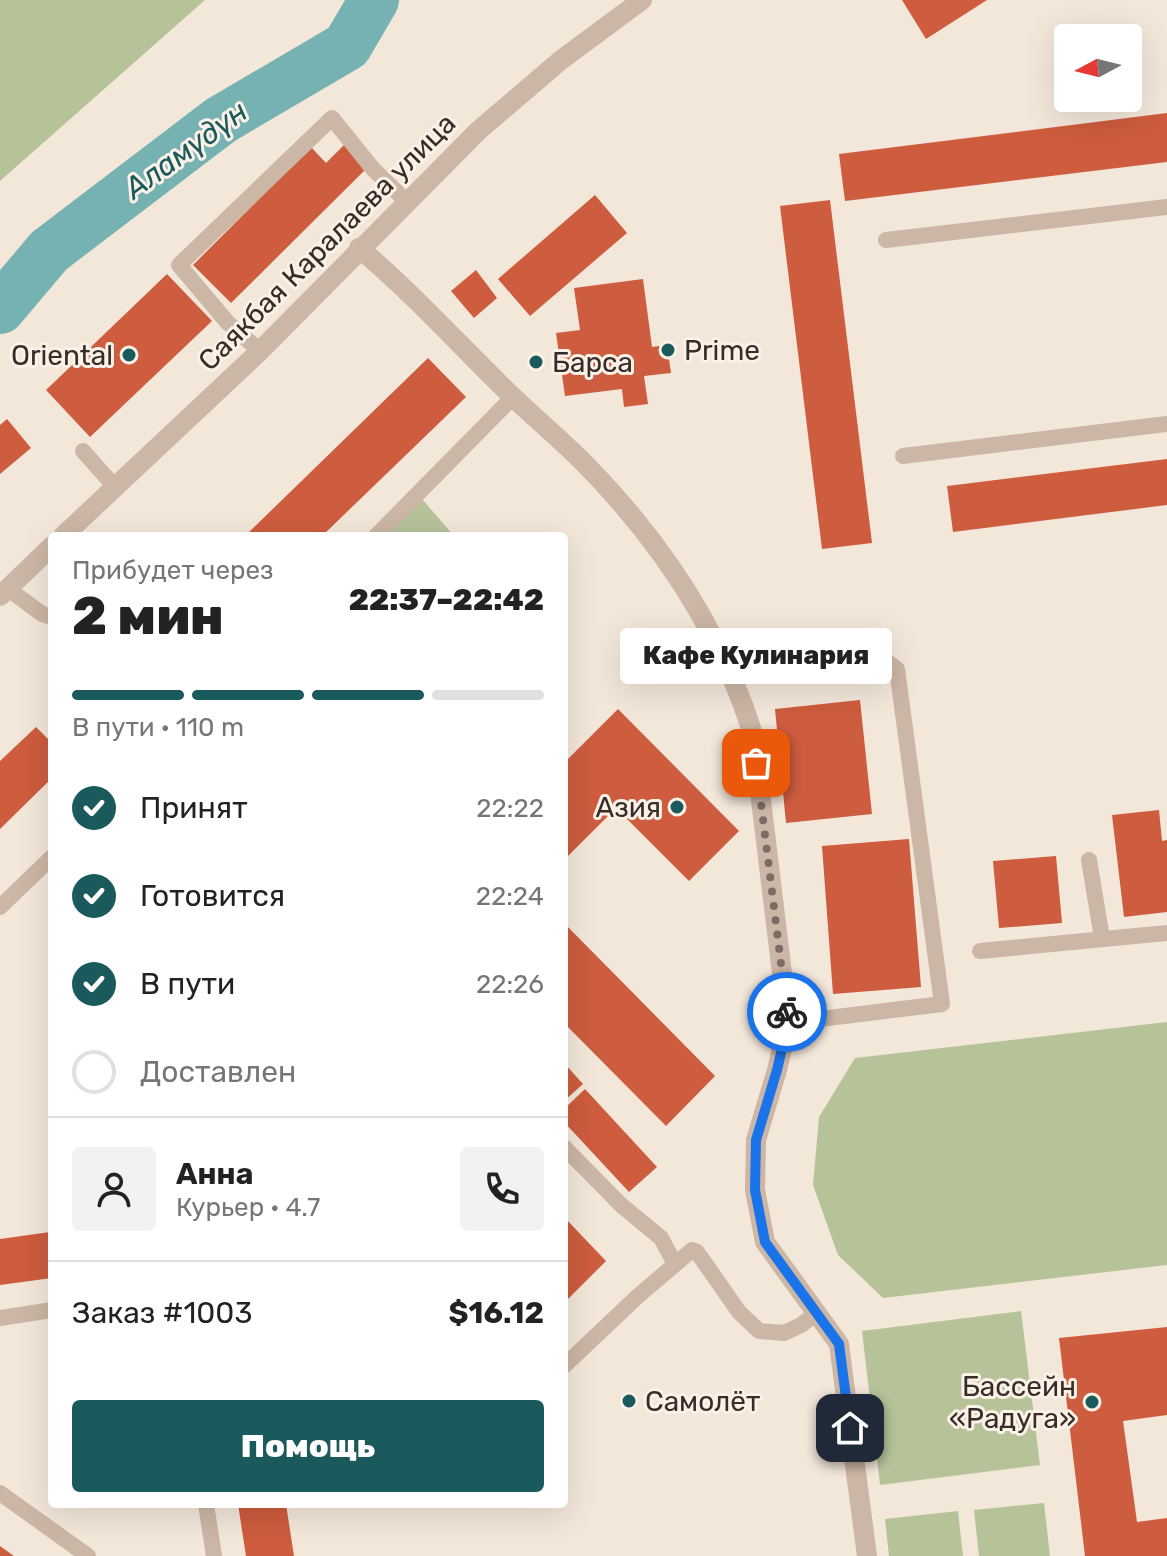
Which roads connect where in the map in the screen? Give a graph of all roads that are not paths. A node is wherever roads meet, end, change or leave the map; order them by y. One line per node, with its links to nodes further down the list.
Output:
1 (642, 0): 2 (street, Саякбая Каралаева улица)
2 (407, 202): 5 (street, Саякбая Каралаева улица); 6 (lane)
3 (1167, 207): 4 (lane)
4 (886, 240)
5 (359, 248): 6 (street, Саякбая Каралаева улица); 7 (street)
6 (260, 351): 11 (street, Саякбая Каралаева улица)
7 (513, 397): 13 (lane); 17 (street)
8 (1167, 424): 10 (lane)
9 (83, 451): 11 (lane)
10 (903, 456)
11 (115, 487): 12 (street, Саякбая Каралаева улица)
12 (67, 532)
13 (380, 532)
14 (48, 550): 15 (street)
15 (4, 592): 16 (lane)
16 (48, 616)
17 (729, 668): 24 (street); 24 (lane)
18 (1089, 860): 22 (lane)
19 (48, 861): 20 (lane)
20 (0, 907)
21 (1167, 933): 22 (lane)
22 (1102, 938): 23 (lane)
23 (980, 951)
24 (788, 1023): 28 (street)
25 (568, 1151): 26 (lane)
26 (675, 1264): 28 (lane); 30 (lane)
27 (48, 1311): 29 (lane)
28 (817, 1313): 35 (street)
29 (0, 1318)
30 (568, 1362)
31 (0, 1493): 33 (lane)
32 (207, 1508): 34 (lane)
33 (88, 1556)
34 (214, 1556)
35 (867, 1556)

